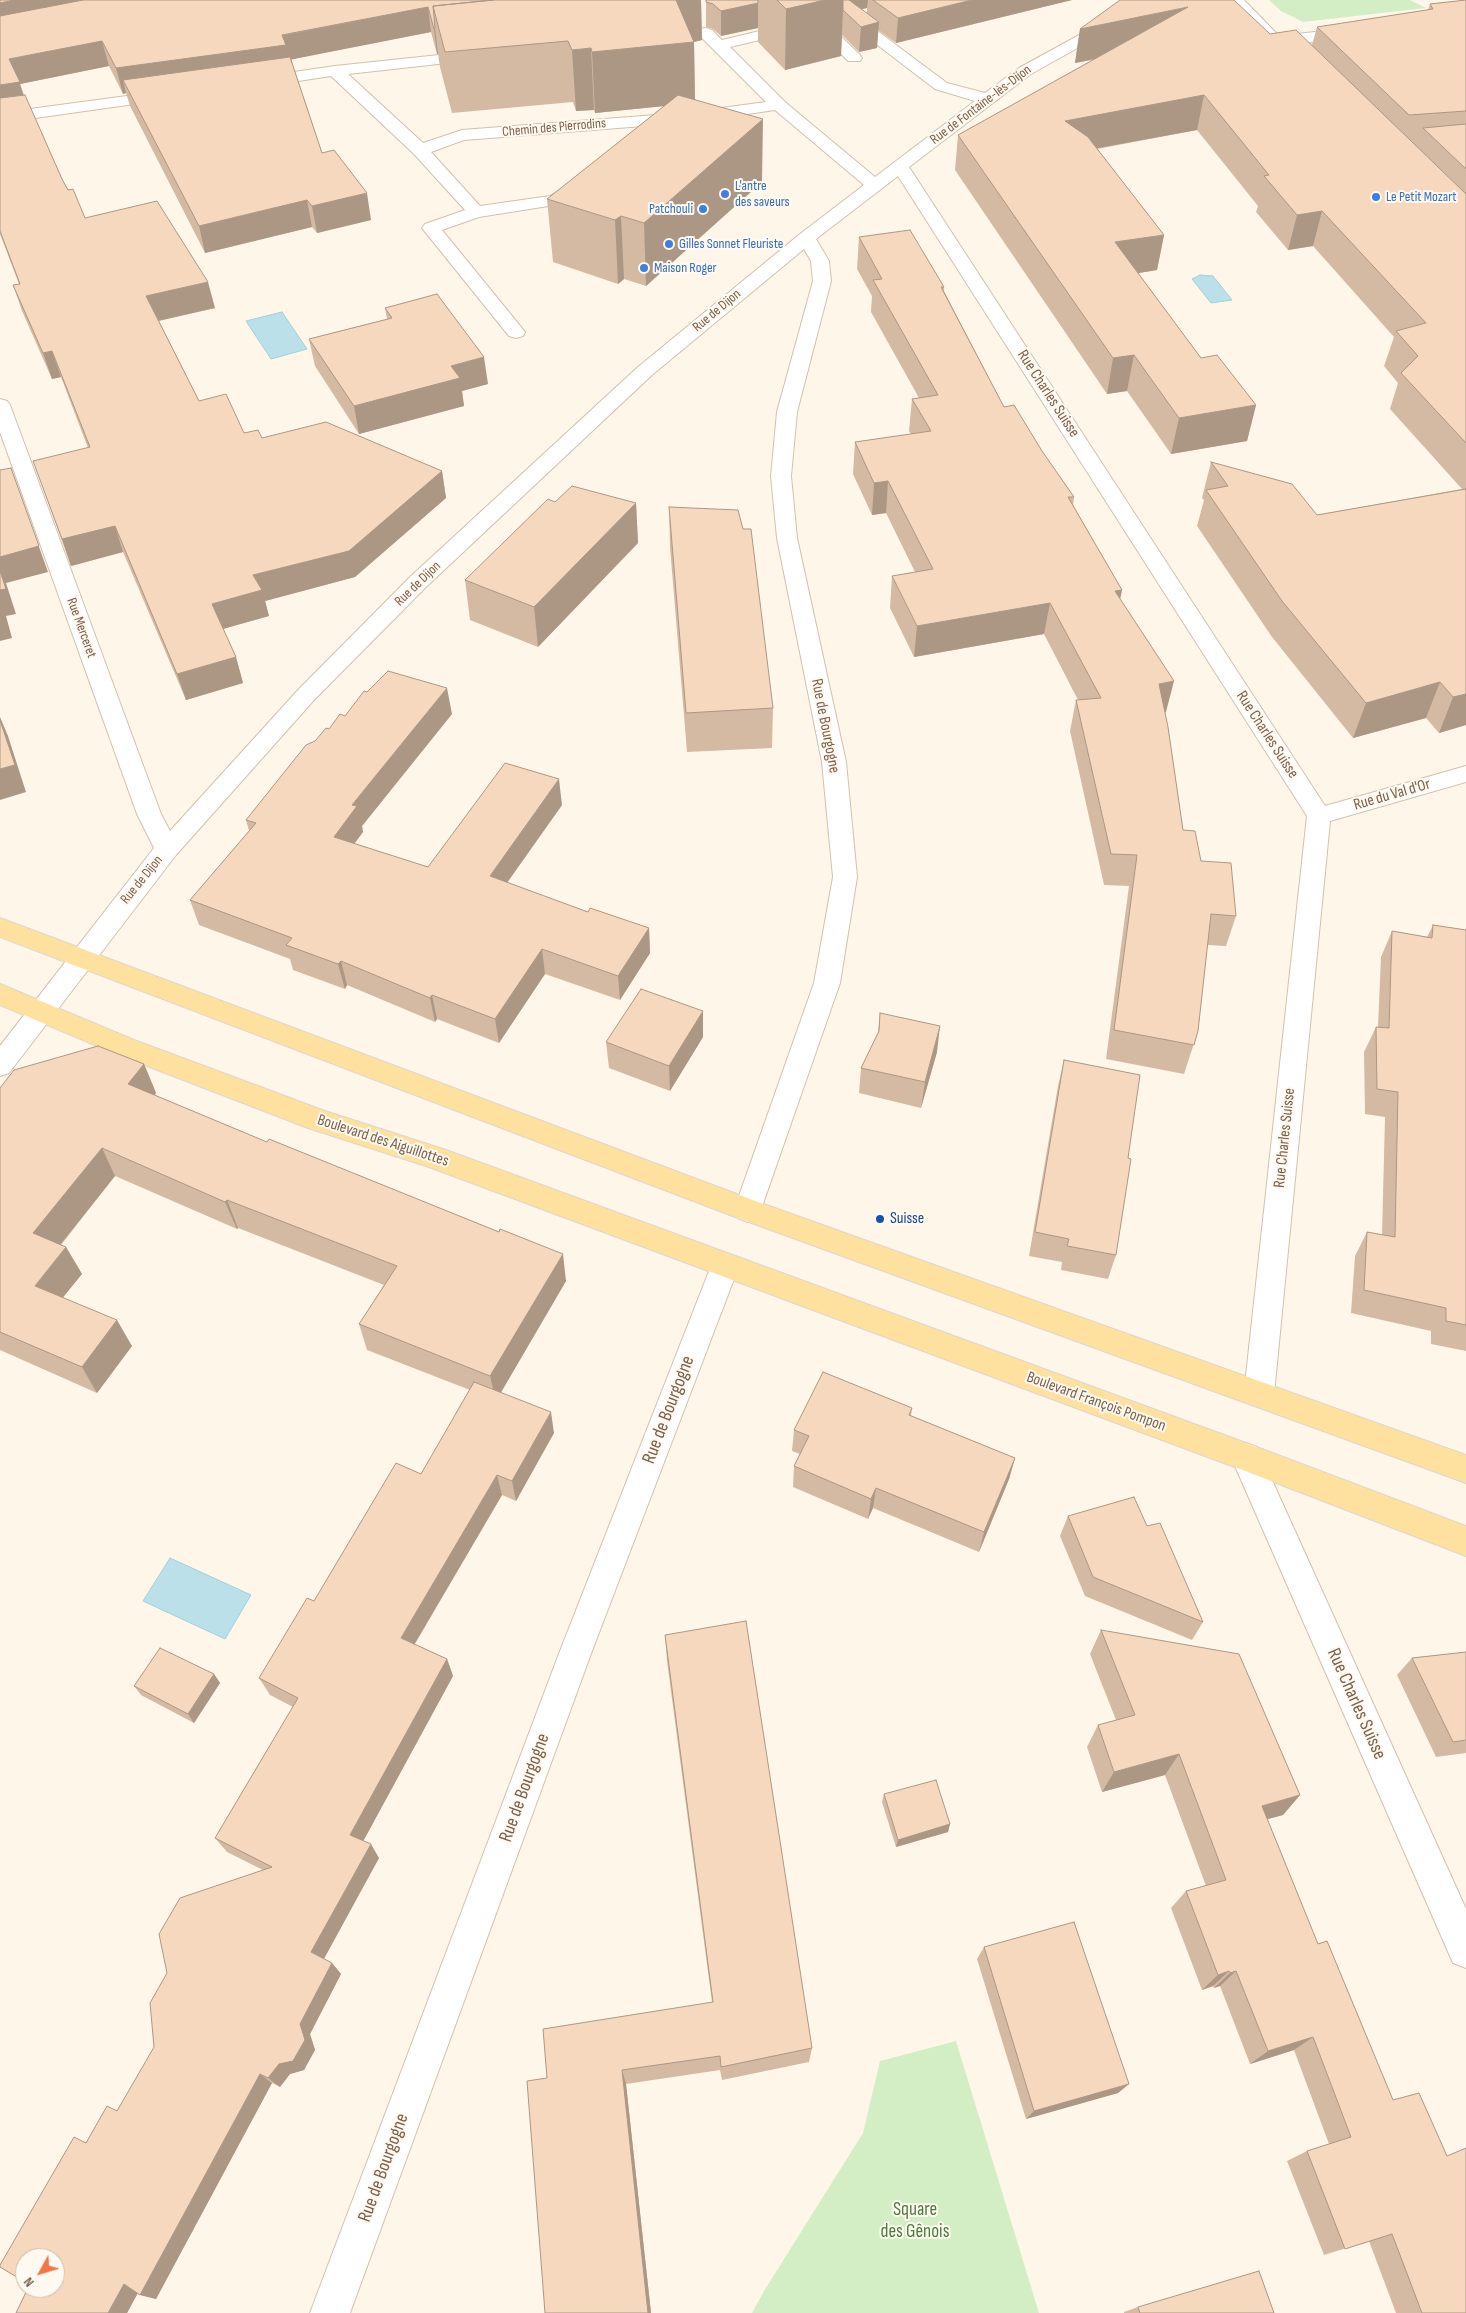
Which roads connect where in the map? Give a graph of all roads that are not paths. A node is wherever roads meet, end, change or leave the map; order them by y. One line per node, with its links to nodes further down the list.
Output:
1 (1174, 0): 3 (street, Rue de Fontaine-lès-Dijon)
2 (1234, 0): 9 (street)
3 (1148, 4): 17 (street, Rue de Fontaine-lès-Dijon)
4 (868, 14): 17 (street)
5 (698, 17): 7 (street)
6 (1368, 31): 9 (street)
7 (696, 34): 8 (street); 10 (street)
8 (647, 39)
9 (1277, 41): 12 (street)
10 (719, 45): 13 (street); 18 (street)
11 (491, 55): 14 (street)
12 (1291, 55)
13 (854, 58)
14 (335, 71): 15 (street); 22 (street)
15 (246, 84)
16 (177, 94): 20 (street)
17 (987, 99): 23 (street, Rue de Fontaine-lès-Dijon)
18 (780, 105): 19 (street, Chemin des Pierrodins); 25 (street)
19 (692, 117): 21 (street, Chemin des Pierrodins); 22 (street, Chemin des Pierrodins)
20 (0, 118)
21 (657, 138)
22 (420, 150): 26 (street)
23 (900, 166): 25 (street, Rue de Dijon); 31 (street, Rue Charles Suisse)
24 (598, 174): 26 (street)
25 (875, 186): 27 (street, Rue de Dijon)
26 (476, 212): 28 (street)
27 (806, 238): 32 (street, Rue de Dijon); 38 (street, Rue de Bourgogne)
28 (516, 332)
29 (0, 405): 32 (street, Rue Merceret)
30 (1466, 774): 31 (street, Rue du Val d'Or)
31 (1319, 816): 40 (street, Rue Charles Suisse)
32 (167, 849): 34 (street, Rue de Dijon)
33 (0, 927): 34 (main road)
34 (82, 957): 36 (street, Rue de Dijon); 38 (main road)
35 (0, 994): 36 (main road, Boulevard des Aiguillottes)
36 (41, 1013): 37 (street, Rue de Dijon); 39 (main road, Boulevard des Aiguillottes)
37 (0, 1066)
38 (748, 1210): 40 (main road)
39 (726, 1266): 41 (main road, Boulevard François Pompon); 45 (street, Rue de Bourgogne)
40 (1259, 1394): 42 (main road)
41 (1246, 1457): 43 (main road, Boulevard François Pompon); 44 (street, Rue Charles Suisse)
42 (1466, 1470)
43 (1466, 1541)
44 (1466, 1950)
45 (330, 2313)

